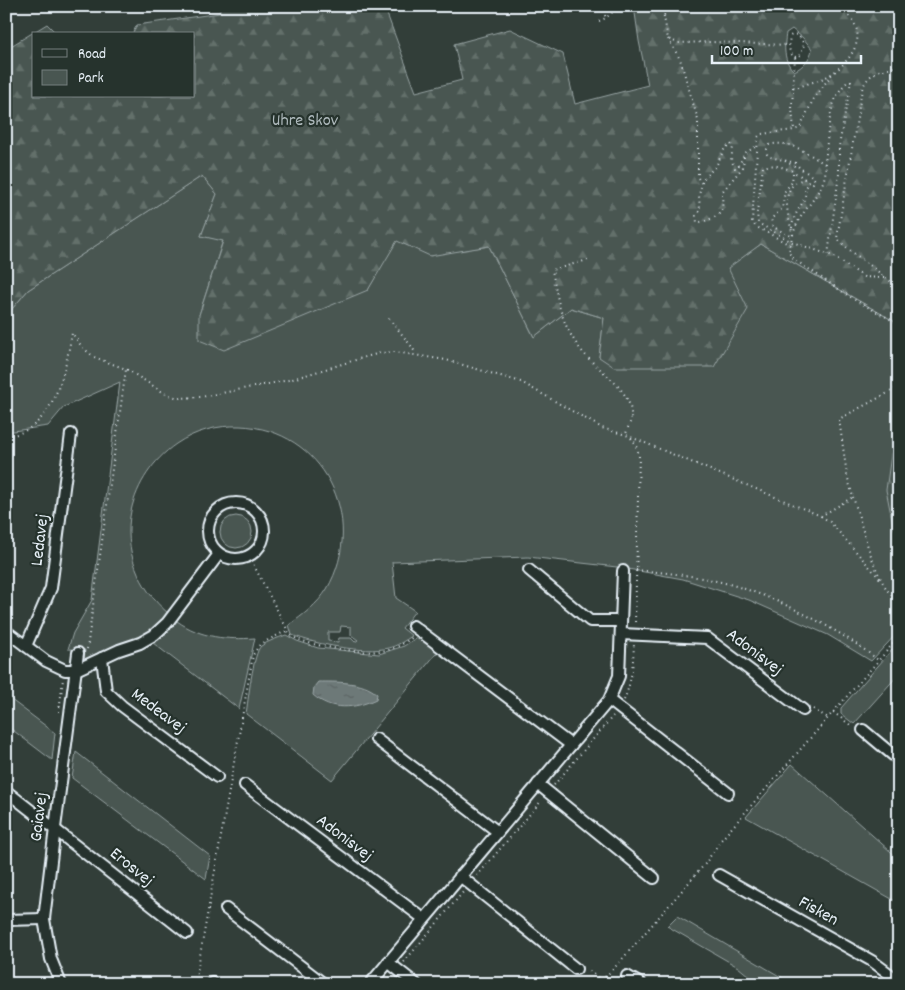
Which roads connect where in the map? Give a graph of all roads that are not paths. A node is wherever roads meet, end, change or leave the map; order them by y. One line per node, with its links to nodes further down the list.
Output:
1 (71, 434): 9 (street, Ledavej)
2 (219, 554): 2 (street); 11 (street)
3 (529, 570): 5 (street)
4 (623, 571): 5 (street)
5 (621, 621): 8 (street)
6 (416, 628): 17 (street)
7 (6, 631): 9 (street)
8 (620, 634): 13 (street); 14 (street, Adonisvej)
9 (26, 646): 12 (street)
10 (78, 653): 12 (street, Gaiavej)
11 (102, 658): 12 (street); 19 (street, Medeavej)
12 (76, 670): 24 (street, Gaiavej)
13 (609, 700): 17 (street); 23 (street)
14 (804, 710)
15 (863, 730): 18 (street)
16 (376, 739): 25 (street)
17 (571, 745): 20 (street)
18 (899, 760)
19 (217, 777)
20 (538, 784): 25 (street); 28 (street)
21 (245, 785): 31 (street, Adonisvej)
22 (6, 791): 24 (street, Erosvej)
23 (728, 793)
24 (54, 828): 30 (street, Gaiavej); 33 (street, Erosvej)
25 (498, 832): 27 (street)
26 (719, 875): 37 (street, Fisken)
27 (460, 876): 31 (street); 35 (street)
28 (654, 878)
29 (226, 909): 39 (street)
30 (44, 919): 32 (street); 38 (street, Gaiavej)
31 (424, 919): 34 (street)
32 (6, 920)
33 (187, 933)
34 (388, 962): 40 (street); 41 (street)
35 (576, 969)
36 (628, 976): 42 (street)
37 (899, 981)
38 (61, 984)
39 (324, 984)
40 (370, 984)
41 (416, 984)
42 (641, 984)

